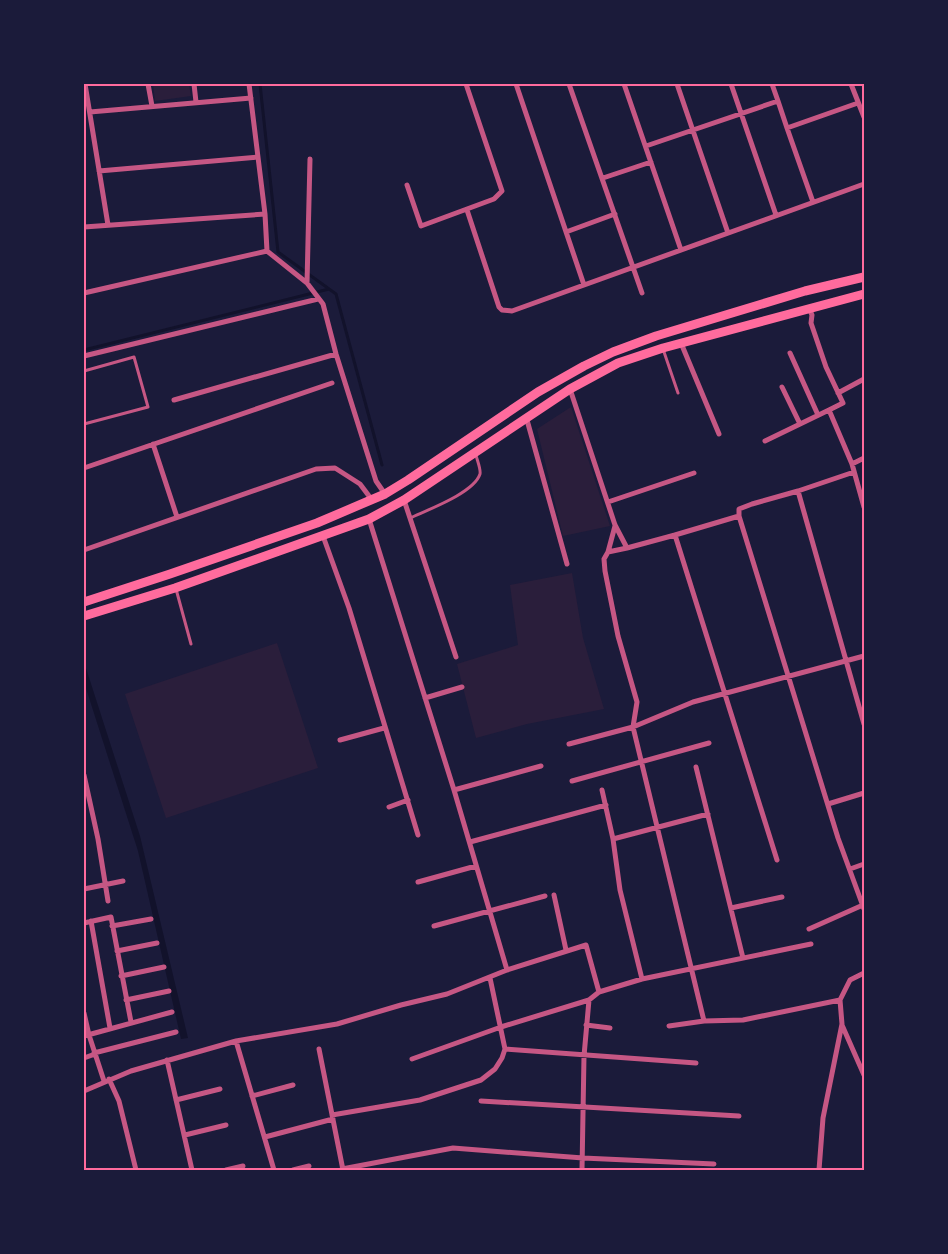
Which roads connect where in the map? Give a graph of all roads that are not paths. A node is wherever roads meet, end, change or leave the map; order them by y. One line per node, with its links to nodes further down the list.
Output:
1 (85, 84): 18 (street)
2 (148, 84): 17 (street)
3 (194, 84): 15 (street)
4 (249, 84): 13 (street)
5 (466, 84): 32 (street)
6 (516, 84): 38 (street)
7 (569, 84): 28 (street)
8 (624, 84): 23 (street)
9 (677, 84): 22 (street)
10 (731, 84): 19 (street)
11 (772, 84): 14 (street)
12 (851, 84): 16 (street)
13 (251, 98): 15 (street); 24 (street)
14 (778, 101): 19 (street); 21 (street)
15 (196, 102): 17 (street)
16 (858, 103): 20 (street); 21 (street)
17 (152, 106): 18 (street)
18 (90, 112): 27 (street)
19 (741, 113): 22 (street); 35 (street)
20 (864, 117)
21 (787, 128): 31 (street)
22 (693, 130): 23 (street); 39 (street)
23 (646, 146): 26 (street)
24 (258, 157): 27 (street); 33 (street)
25 (310, 159): 44 (street)
26 (651, 162): 28 (street); 41 (street)
27 (99, 171): 36 (street)
28 (603, 178): 34 (street)
29 (864, 184): 31 (street)
30 (407, 185): 32 (street)
31 (813, 202): 35 (street)
32 (467, 210): 45 (street)
33 (265, 214): 36 (street); 40 (street)
34 (615, 214): 38 (street); 42 (street)
35 (776, 215): 39 (street)
36 (108, 225): 37 (street)
37 (84, 227)
38 (566, 232): 45 (street)
39 (728, 233): 41 (street)
40 (267, 250): 44 (street); 46 (street)
41 (681, 250): 42 (street)
42 (633, 267): 45 (street); 47 (street)
43 (864, 278): 53 (main road)
44 (307, 283): 49 (street)
45 (584, 285)
46 (84, 293)
47 (642, 293)
48 (864, 294): 50 (main road)
49 (318, 299): 55 (street); 56 (street)
50 (809, 308): 51 (main road); 64 (street)
51 (681, 343): 52 (main road); 71 (street)
52 (663, 348): 57 (main road); 63 (lane)
53 (613, 352): 57 (main road); 82 (main road)
54 (790, 353): 67 (street)
55 (336, 354): 65 (street); 82 (street)
56 (84, 356)
57 (618, 363): 62 (main road)
58 (84, 371): 69 (lane)
59 (864, 379): 64 (street)
60 (332, 383): 73 (street)
61 (782, 386): 70 (street)
62 (570, 389): 68 (main road); 85 (street)
63 (678, 393)
64 (838, 393): 66 (street)
65 (174, 400)
66 (829, 410): 67 (street); 76 (street)
67 (818, 415): 70 (street)
68 (527, 420): 74 (main road); 97 (street)
69 (84, 424)
70 (800, 424): 72 (street)
71 (719, 434)
72 (765, 441)
73 (153, 444): 77 (street); 88 (street)
74 (476, 453): 84 (main road); 89 (lane)
75 (864, 458): 76 (street)
76 (852, 464): 78 (street)
77 (84, 468)
78 (854, 472): 80 (street); 81 (street)
79 (694, 473): 85 (street)
80 (798, 491): 87 (street); 104 (street)
81 (862, 493): 86 (street)
82 (385, 494): 83 (main road)
83 (372, 500): 88 (street); 99 (main road)
84 (404, 500): 89 (street); 90 (main road)
85 (608, 502): 91 (street)
86 (864, 507)
87 (739, 516): 92 (street); 105 (street)
88 (177, 518): 95 (street)
89 (410, 518): 103 (street)
90 (369, 519): 93 (main road); 108 (street)
91 (615, 525): 94 (street); 96 (street)
92 (676, 535): 94 (street); 107 (street)
93 (323, 536): 98 (main road); 111 (street)
94 (627, 548): 96 (street)
95 (84, 550)
96 (608, 552): 110 (street)
97 (567, 564)
98 (175, 588): 100 (main road); 101 (lane)
99 (84, 602)
100 (84, 616)
101 (191, 644)
102 (864, 656): 104 (street)
103 (456, 657)
104 (845, 661): 105 (street); 109 (street)
105 (789, 676): 107 (street); 124 (street)
106 (462, 688): 108 (street)
107 (725, 694): 110 (street); 132 (street)
108 (425, 698): 120 (street)
109 (864, 724)
110 (633, 726): 114 (street); 115 (street)
111 (384, 728): 112 (street); 123 (street)
112 (340, 740)
113 (709, 743): 115 (street)
114 (569, 744)
115 (641, 763): 119 (street); 128 (street)
116 (541, 766): 120 (street)
117 (696, 767): 127 (street)
118 (84, 775): 138 (street)
119 (572, 781)
120 (454, 790): 131 (street)
121 (602, 790): 125 (street)
122 (864, 793): 124 (street)
123 (408, 800): 126 (street); 129 (street)
124 (828, 804): 135 (street)
125 (606, 806): 130 (street); 131 (street)
126 (389, 807)
127 (708, 814): 128 (street); 145 (street)
128 (656, 828): 130 (street); 159 (street)
129 (418, 835)
130 (613, 839): 164 (street)
131 (470, 842): 134 (street)
132 (777, 860)
133 (864, 864): 135 (street)
134 (476, 866): 137 (street); 146 (street)
135 (850, 869): 144 (street)
136 (123, 882): 138 (street)
137 (418, 882)
138 (105, 884): 139 (street); 143 (street)
139 (84, 889)
140 (554, 895): 155 (street)
141 (545, 896): 146 (street)
142 (782, 896): 145 (street)
143 (108, 901)
144 (863, 907): 152 (street)
145 (731, 908): 157 (street)
146 (490, 911): 151 (street); 160 (street)
147 (151, 919): 150 (street)
148 (91, 921): 149 (street); 150 (street); 178 (street)
149 (84, 923)
150 (112, 926): 156 (street)
151 (434, 926)
152 (809, 929)
153 (157, 943): 156 (street)
154 (811, 944): 157 (street)
155 (566, 950): 160 (street); 166 (street)
156 (117, 951): 162 (street)
157 (743, 958): 159 (street)
158 (164, 967): 162 (street)
159 (692, 969): 164 (street); 173 (street)
160 (508, 970): 163 (street)
161 (864, 974): 169 (street)
162 (121, 976): 167 (street)
163 (490, 978): 179 (street); 183 (street)
164 (642, 979): 166 (street)
165 (169, 991): 167 (street)
166 (599, 992): 168 (street)
167 (126, 1000): 174 (street)
168 (589, 1000): 176 (street); 179 (street)
169 (840, 1000): 173 (street); 175 (street)
170 (172, 1012): 174 (street)
171 (84, 1013): 172 (street)
172 (85, 1021): 182 (street)
173 (704, 1021): 177 (street)
174 (131, 1022): 178 (street)
175 (842, 1024): 189 (street); 219 (street)
176 (586, 1025): 180 (street); 188 (street)
177 (669, 1026)
178 (110, 1028): 182 (street)
179 (501, 1028): 185 (street); 192 (street)
180 (610, 1028)
181 (176, 1032): 186 (street)
182 (86, 1036): 186 (street)
183 (236, 1041): 191 (street); 199 (street)
184 (319, 1049): 204 (street)
185 (505, 1049): 188 (street); 204 (street)
186 (95, 1053): 190 (street); 195 (street)
187 (864, 1054): 189 (street)
188 (584, 1056): 193 (street); 202 (street)
189 (856, 1057): 194 (street)
190 (84, 1058)
191 (167, 1060): 195 (street); 200 (street)
192 (412, 1060)
193 (696, 1063)
194 (864, 1075)
195 (106, 1080): 198 (street); 212 (street)
196 (292, 1085): 199 (street)
197 (220, 1089): 200 (street)
198 (84, 1091)
199 (252, 1096): 207 (street)
200 (176, 1100): 206 (street)
201 (482, 1101): 202 (street)
202 (584, 1106): 203 (street); 208 (street)
203 (739, 1116)
204 (332, 1117): 207 (street); 217 (street)
205 (226, 1124): 206 (street)
206 (184, 1135): 213 (street)
207 (265, 1137): 215 (street)
208 (583, 1158): 209 (street); 217 (street); 218 (street)
209 (714, 1164)
210 (243, 1166): 214 (street)
211 (309, 1166): 216 (street)
212 (136, 1170)
213 (192, 1170)
214 (226, 1170)
215 (274, 1170)
216 (293, 1170)
217 (342, 1170)
218 (582, 1170)
219 (818, 1170)

